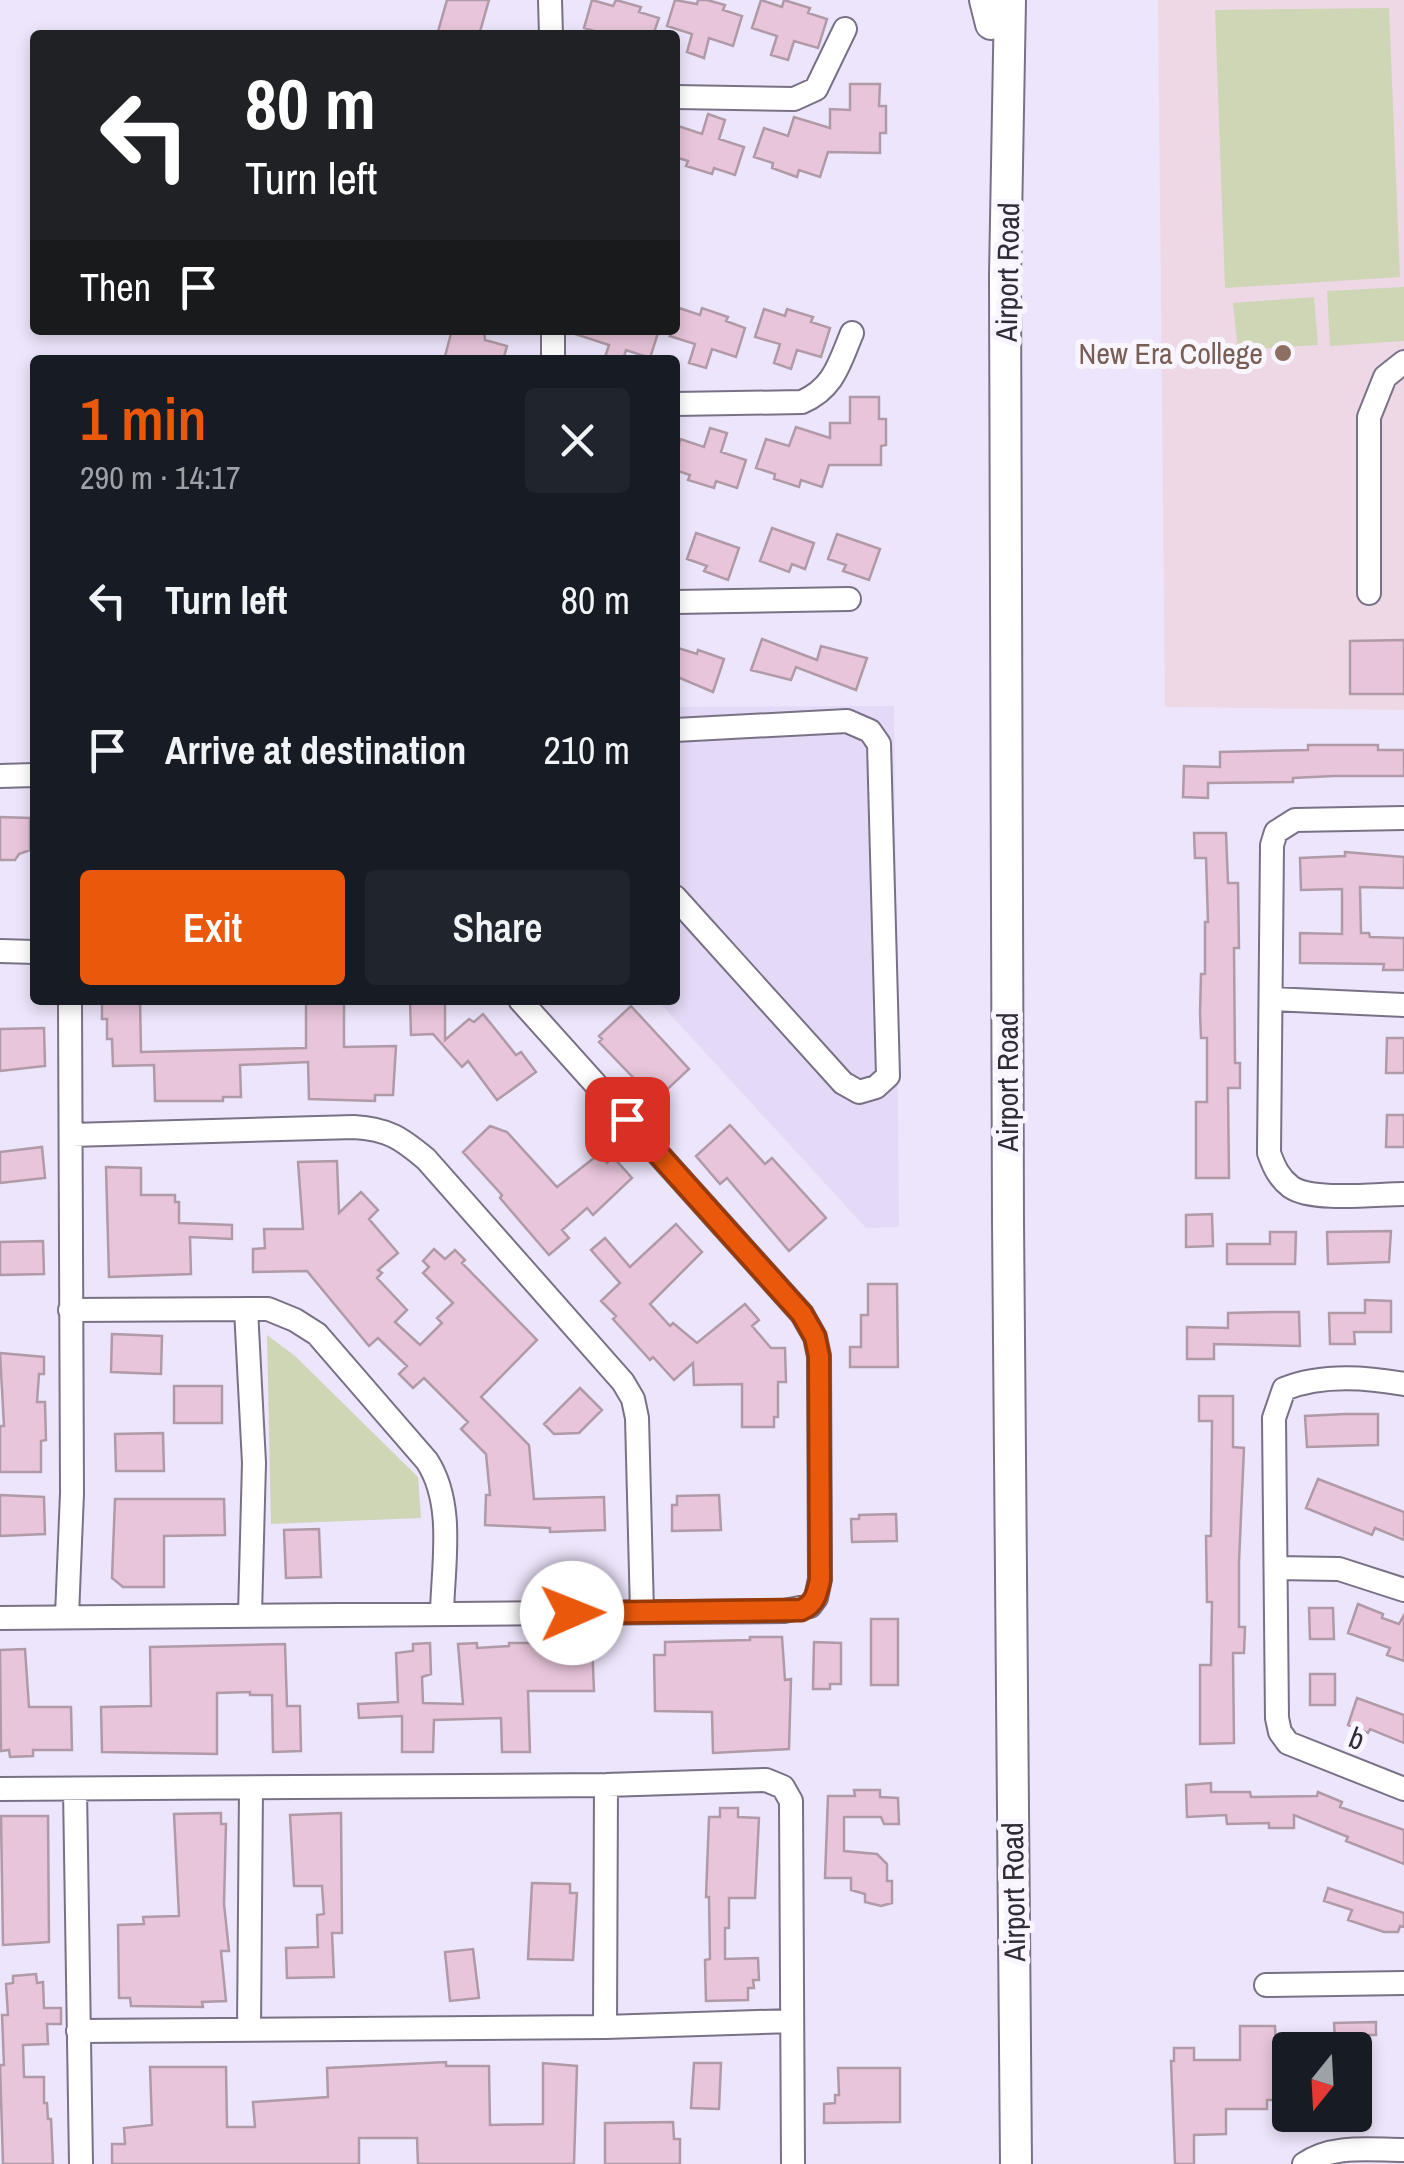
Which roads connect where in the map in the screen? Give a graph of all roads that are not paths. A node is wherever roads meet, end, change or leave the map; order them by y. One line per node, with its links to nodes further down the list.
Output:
1 (550, 0): 4 (street)
2 (994, 6): 49 (main road, Airport Road)
3 (844, 28): 5 (street)
4 (551, 30)
5 (680, 97)
6 (852, 333): 8 (street)
7 (1404, 362): 9 (street)
8 (680, 404)
9 (1369, 593)
10 (849, 599): 11 (street)
11 (680, 602)
12 (680, 730): 16 (street)
13 (30, 775): 14 (street)
14 (0, 776)
15 (1404, 818): 19 (street)
16 (680, 904)
17 (0, 951): 18 (street)
18 (30, 952)
19 (1272, 998): 22 (street); 24 (street)
20 (70, 1005): 23 (street)
21 (524, 1005): 30 (street)
22 (1404, 1005)
23 (70, 1135): 26 (street); 30 (street)
24 (1404, 1194)
25 (246, 1309): 26 (street); 31 (street); 32 (street)
26 (70, 1310): 33 (street)
27 (1404, 1384): 28 (street)
28 (1276, 1568): 29 (street); 37 (street, b)
29 (1404, 1590)
30 (642, 1612): 32 (street)
31 (250, 1614): 32 (street); 33 (street)
32 (442, 1614)
33 (67, 1616): 34 (street)
34 (0, 1618)
35 (606, 1785): 36 (street); 42 (street); 43 (street)
36 (251, 1788): 39 (street); 44 (street)
37 (1404, 1788)
38 (0, 1789): 39 (street)
39 (75, 1789): 45 (street)
40 (1404, 1983): 41 (street)
41 (1266, 1985)
42 (791, 2021): 43 (street); 48 (street)
43 (605, 2027): 44 (street)
44 (249, 2029): 45 (street)
45 (78, 2032): 47 (street)
46 (1404, 2150): 50 (street)
47 (81, 2164)
48 (792, 2164)
49 (1016, 2164)
50 (1304, 2164)

